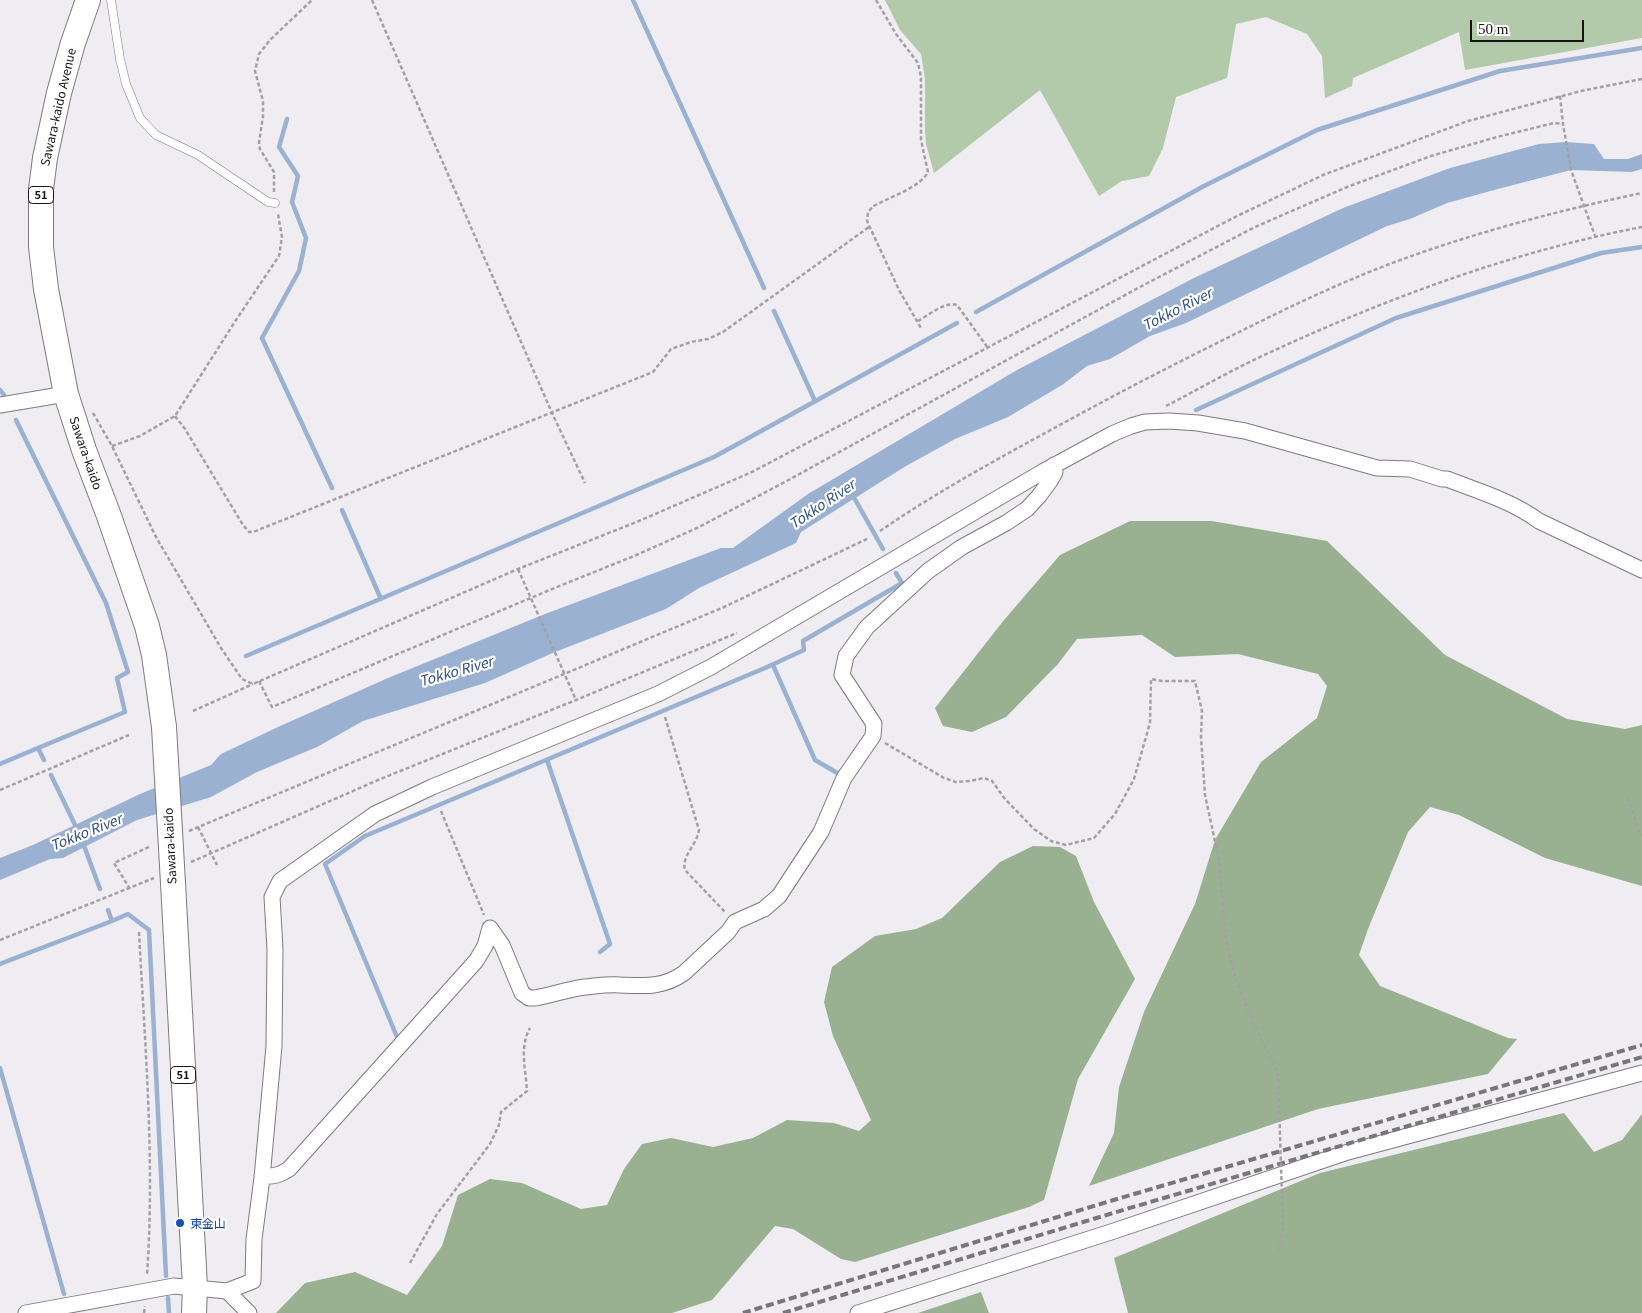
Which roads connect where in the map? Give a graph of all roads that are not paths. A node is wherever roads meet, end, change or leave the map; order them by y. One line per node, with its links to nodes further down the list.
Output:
1 (88, 0): 4 (highway, Sawara-kaido Avenue / 51)
2 (111, 0): 3 (lane)
3 (275, 203)
4 (66, 394): 5 (street); 10 (highway, Sawara-kaido / 51, bridge)
5 (0, 405)
6 (1054, 465): 7 (street); 9 (street); 9 (street)
7 (1642, 570)
8 (1642, 1073): 15 (street)
9 (262, 1176): 11 (street)
10 (194, 1287): 11 (street); 12 (street); 13 (highway, Sawara-kaido / 51)
11 (227, 1290): 14 (street)
12 (26, 1313)
13 (194, 1313)
14 (249, 1313)
15 (858, 1313)

